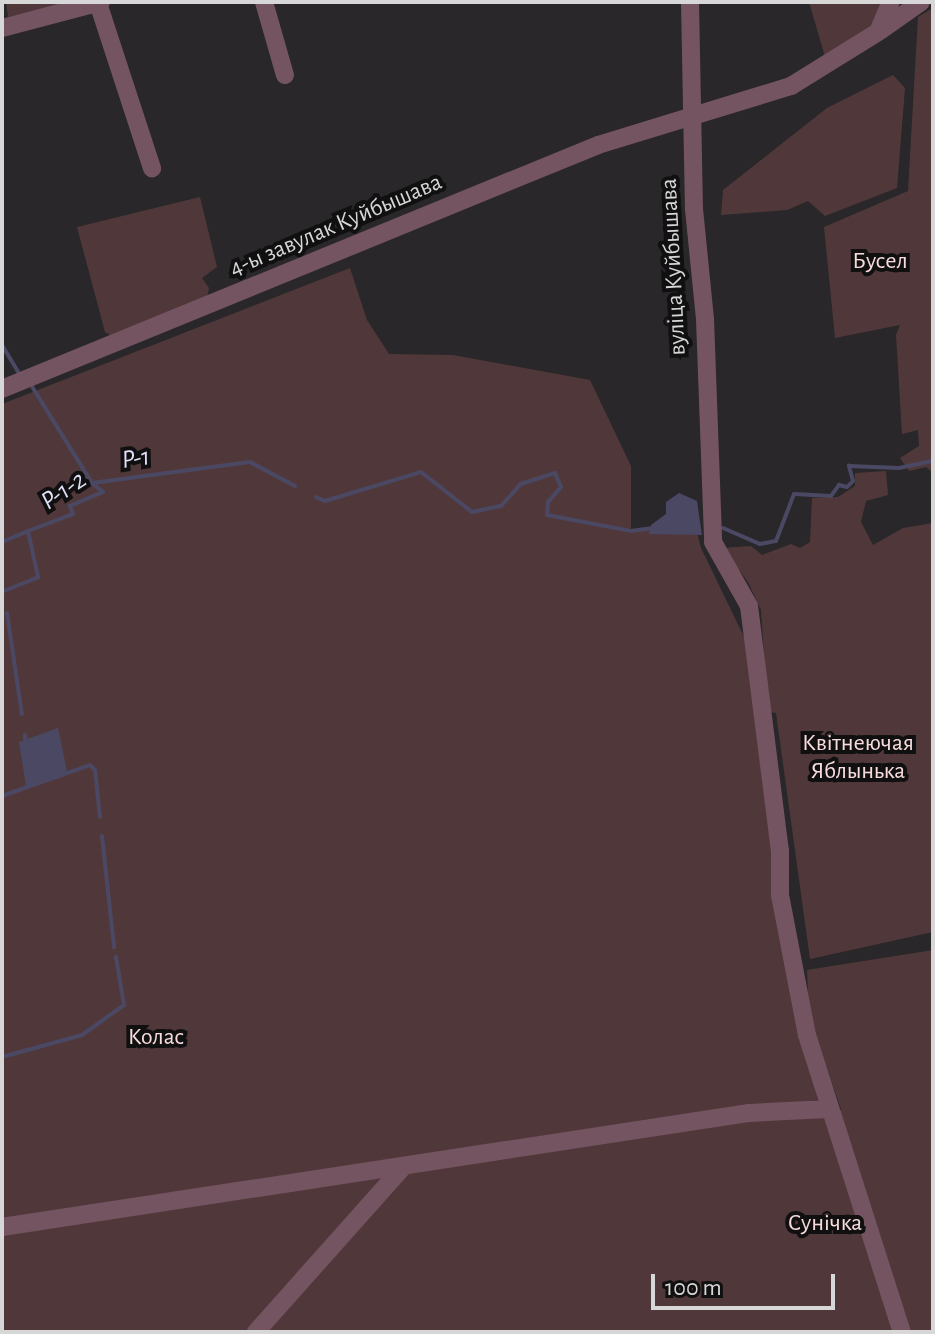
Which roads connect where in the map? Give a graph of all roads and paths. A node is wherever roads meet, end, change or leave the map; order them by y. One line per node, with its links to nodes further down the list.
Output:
1 (99, 2): 6 (street); 10 (street)
2 (264, 2): 8 (street)
3 (690, 2): 9 (street, вуліца Куйбышава)
4 (891, 2): 7 (street)
5 (921, 2): 7 (street, 4-ы завулак Куйбышава)
6 (2, 28)
7 (878, 32): 9 (street, 4-ы завулак Куйбышава)
8 (285, 75)
9 (692, 117): 11 (street, 4-ы завулак Куйбышава); 12 (street, вуліца Куйбышава)
10 (152, 168)
11 (2, 389)
12 (828, 1109): 13 (street); 16 (street, вуліца Куйбышава)
13 (402, 1168): 14 (street); 15 (street)
14 (2, 1227)
15 (256, 1332)
16 (902, 1332)

